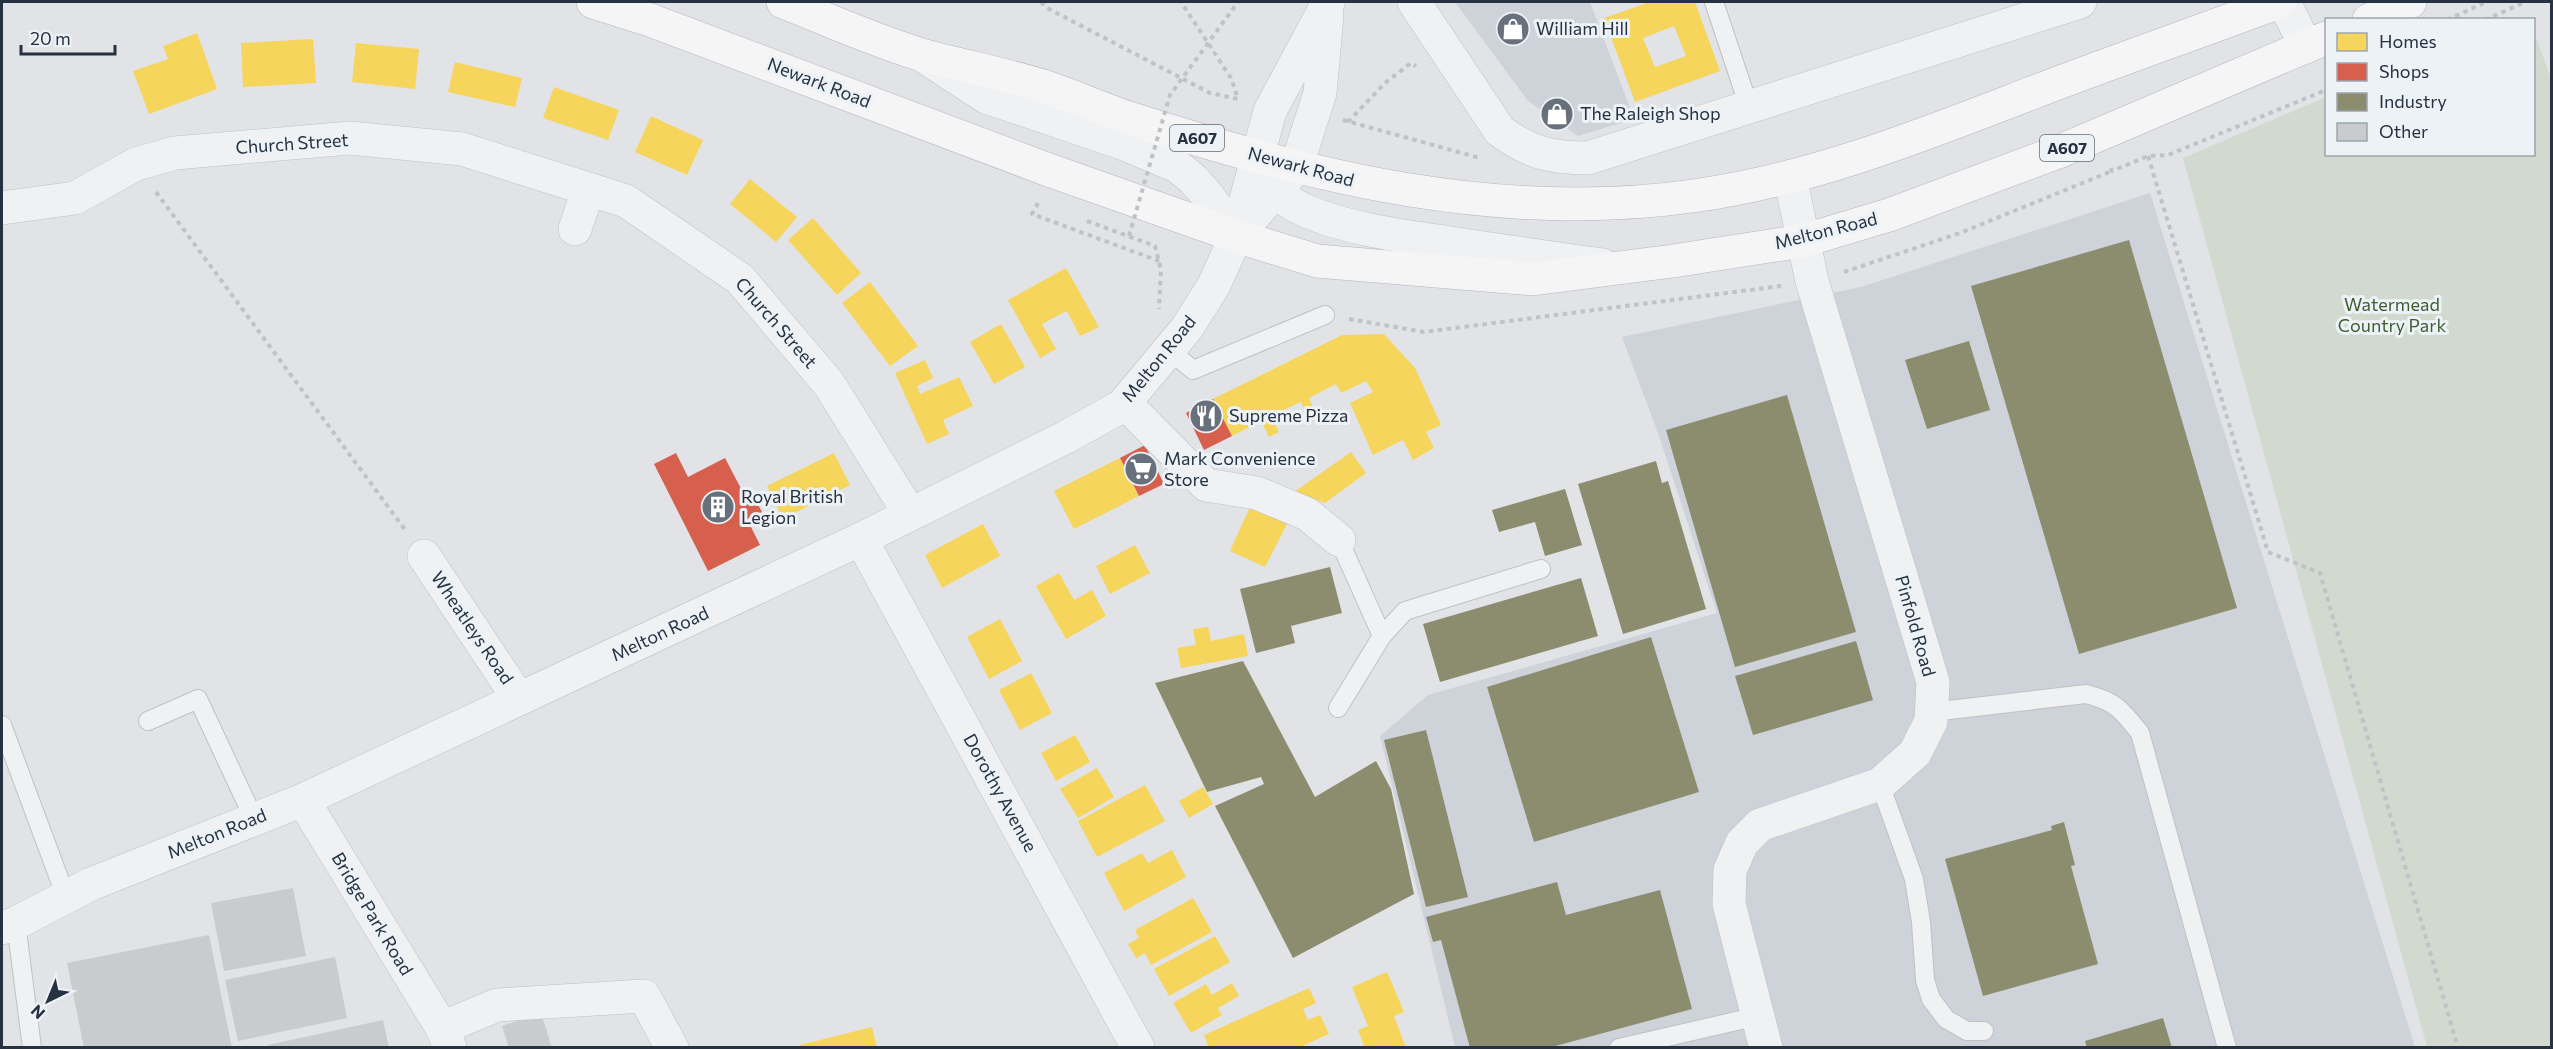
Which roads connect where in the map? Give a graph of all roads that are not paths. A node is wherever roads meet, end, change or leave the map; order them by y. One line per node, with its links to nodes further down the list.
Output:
1 (593, 2): 20 (highway, Newark Road / A607)
2 (783, 2): 12 (highway, Newark Road / A607)
3 (1328, 2): 14 (street); 16 (street)
4 (1414, 2): 13 (street)
5 (1714, 2): 13 (lane)
6 (2080, 2): 13 (street)
7 (2279, 2): 15 (highway, A607)
8 (2284, 2): 11 (street, Melton Road / A607)
9 (2410, 2): 10 (highway)
10 (2374, 18)
11 (2316, 43): 21 (highway, Melton Road / A607)
12 (918, 54): 14 (highway, Newark Road / A607); 20 (street, A607)
13 (1749, 107)
14 (1257, 156): 16 (highway, Newark Road / A607); 20 (street)
15 (1790, 177): 16 (highway, Newark Road / A607); 21 (street, Pinfold Road)
16 (1286, 179): 20 (street); 23 (street)
17 (588, 190): 18 (street, Church Street); 19 (street); 27 (street, Church Street)
18 (2, 208)
19 (575, 229)
20 (1236, 236): 22 (highway, Newark Road / A607); 25 (street, Melton Road)
21 (1802, 241): 23 (highway, Melton Road / A607); 35 (street, Pinfold Road)
22 (1317, 261): 23 (highway, Melton Road / A607)
23 (1619, 268)
24 (1325, 315): 25 (lane)
25 (1168, 350): 26 (street, Melton Road)
26 (1125, 403): 27 (street, Melton Road); 29 (street)
27 (910, 514): 28 (street, Melton Road)
28 (861, 539): 33 (street, Melton Road); 48 (street, Dorothy Avenue)
29 (1338, 540): 32 (lane)
30 (424, 556): 33 (street, Wheatleys Road)
31 (1541, 569): 32 (lane)
32 (1383, 636): 34 (lane)
33 (519, 699): 39 (street, Melton Road)
34 (1338, 708)
35 (1932, 712): 38 (street, Pinfold Road); 51 (lane)
36 (148, 721): 40 (lane)
37 (2, 724): 41 (lane)
38 (1880, 784): 43 (street, Pinfold Road); 44 (lane)
39 (303, 800): 40 (street, Melton Road); 45 (street, Bridge Park Road)
40 (254, 819): 41 (street, Melton Road)
41 (66, 897): 42 (street, Melton Road)
42 (9, 926): 46 (lane)
43 (1758, 1016): 49 (lane); 50 (street, Pinfold Road)
44 (1984, 1031)
45 (446, 1038): 47 (street, Bridge Park Road)
46 (32, 1047)
47 (672, 1047)
48 (1138, 1047)
49 (1619, 1047)
50 (1766, 1047)
51 (2227, 1047)

